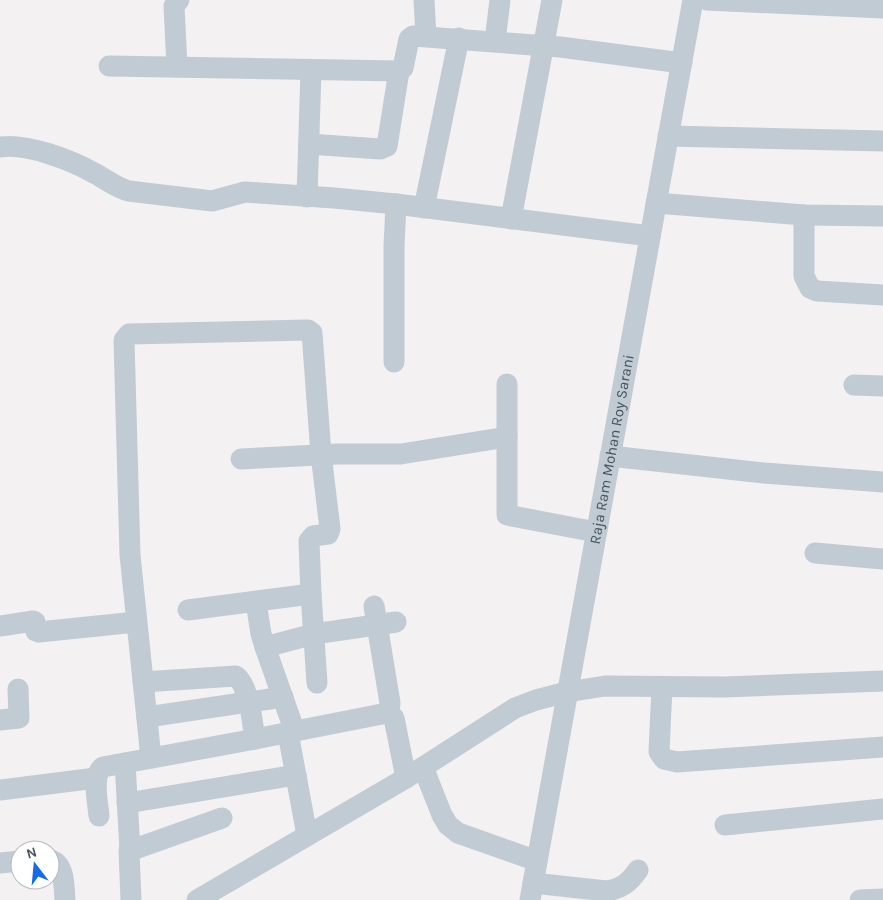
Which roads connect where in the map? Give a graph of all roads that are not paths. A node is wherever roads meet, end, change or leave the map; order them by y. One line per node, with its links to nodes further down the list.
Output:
1 (179, 0): 14 (street)
2 (424, 0): 8 (street)
3 (500, 0): 10 (street)
4 (552, 0): 11 (street)
5 (693, 0): 12 (street, Raja Ram Mohan Roy Sarani)
6 (706, 0): 7 (street)
7 (883, 8)
8 (426, 36): 9 (street); 16 (street)
9 (459, 38): 10 (street); 24 (street)
10 (495, 41): 11 (street)
11 (544, 45): 12 (street); 27 (street)
12 (682, 63): 17 (street, Raja Ram Mohan Roy Sarani)
13 (109, 66): 14 (street)
14 (177, 67): 15 (street)
15 (311, 70): 16 (street); 19 (street)
16 (399, 71): 19 (street)
17 (668, 136): 18 (street); 22 (street, Raja Ram Mohan Roy Sarani)
18 (883, 140)
19 (309, 144): 21 (street)
20 (0, 148): 21 (street)
21 (307, 197): 23 (street)
22 (656, 203): 25 (street); 28 (street, Raja Ram Mohan Roy Sarani)
23 (396, 204): 24 (street); 30 (street)
24 (424, 208): 27 (street)
25 (804, 216): 26 (street); 29 (street)
26 (883, 216)
27 (511, 219): 28 (street)
28 (650, 236): 36 (street, Raja Ram Mohan Roy Sarani)
29 (883, 294)
30 (394, 362)
31 (507, 384): 34 (street)
32 (854, 385): 33 (street)
33 (883, 386)
34 (507, 437): 35 (street); 39 (street)
35 (321, 454): 37 (street); 42 (street); 45 (street)
36 (610, 456): 38 (street); 39 (street, Raja Ram Mohan Roy Sarani)
37 (241, 458)
38 (883, 482)
39 (596, 532): 54 (street, Raja Ram Mohan Roy Sarani)
40 (815, 553): 41 (street)
41 (883, 559)
42 (311, 594): 43 (street); 47 (street)
43 (256, 602): 44 (street); 48 (street)
44 (188, 610)
45 (136, 622): 46 (street); 50 (street)
46 (0, 626)
47 (314, 634): 48 (street); 51 (street); 57 (street)
48 (265, 647): 55 (street)
49 (883, 681): 52 (street)
50 (143, 682): 56 (street); 58 (street)
51 (317, 683)
52 (662, 687): 54 (street); 62 (street)
53 (18, 689): 59 (street)
54 (567, 692): 65 (street); 76 (street, Raja Ram Mohan Roy Sarani)
55 (283, 697): 56 (street); 60 (street)
56 (248, 704): 58 (street); 61 (street)
57 (389, 714): 60 (street); 65 (street)
58 (147, 717): 63 (street)
59 (0, 720)
60 (292, 732): 61 (street); 66 (street)
61 (255, 739): 63 (street)
62 (883, 747)
63 (151, 758): 64 (street)
64 (125, 763): 67 (street); 69 (street)
65 (415, 772): 74 (street); 76 (street)
66 (296, 775): 69 (street); 74 (street)
67 (96, 778): 68 (street); 71 (street)
68 (0, 790)
69 (127, 803): 75 (street)
70 (883, 809): 73 (street)
71 (99, 816)
72 (222, 818): 75 (street)
73 (725, 825)
74 (308, 835): 83 (street)
75 (130, 850): 82 (street)
76 (537, 861): 79 (street, Raja Ram Mohan Roy Sarani)
77 (60, 867): 81 (street)
78 (638, 870): 79 (street)
79 (531, 892)
80 (883, 899): 84 (street)
81 (65, 900)
82 (131, 900)
83 (197, 900)
84 (860, 900)

